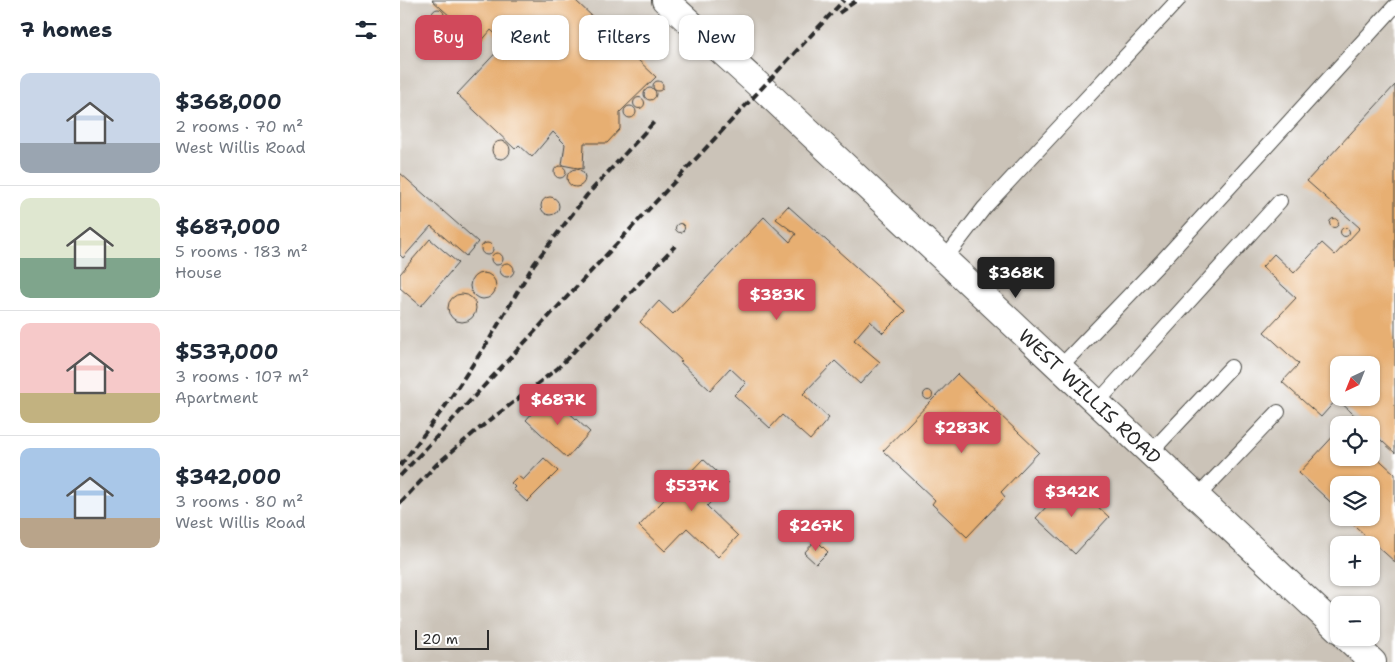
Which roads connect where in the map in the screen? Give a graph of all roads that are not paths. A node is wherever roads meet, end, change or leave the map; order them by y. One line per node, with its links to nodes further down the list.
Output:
1 (665, 0): 5 (street, WEST WILLIS ROAD)
2 (1178, 0): 5 (lane)
3 (1395, 6): 7 (lane)
4 (1280, 201): 8 (lane)
5 (944, 260): 7 (street, WEST WILLIS ROAD)
6 (1231, 367): 10 (lane)
7 (1059, 368): 8 (street, WEST WILLIS ROAD)
8 (1097, 403): 10 (street, WEST WILLIS ROAD)
9 (1278, 412): 11 (lane)
10 (1150, 453): 11 (street, WEST WILLIS ROAD)
11 (1197, 497): 12 (street, WEST WILLIS ROAD)
12 (1330, 622)
13 (1356, 646): 14 (street)
14 (1373, 662)

